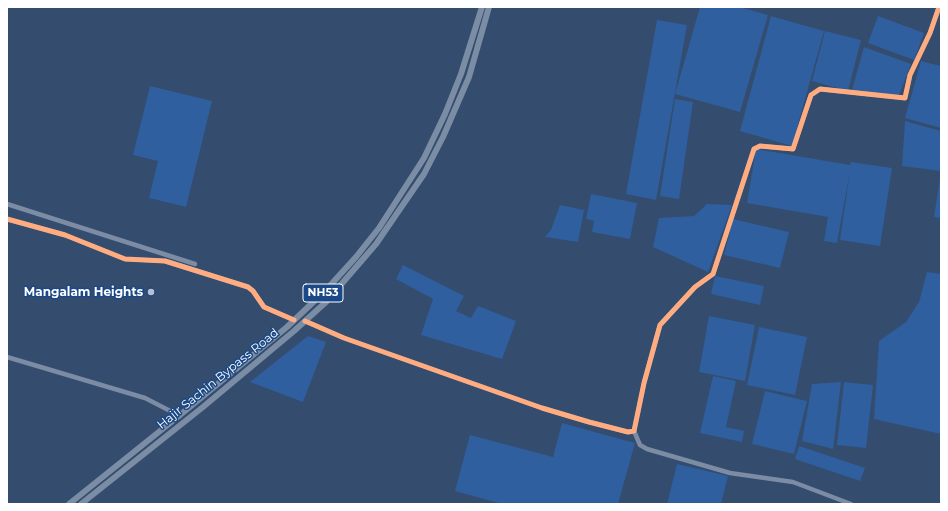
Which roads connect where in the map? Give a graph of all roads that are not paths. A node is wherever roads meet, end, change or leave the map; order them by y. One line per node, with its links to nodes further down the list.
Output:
1 (482, 7): 7 (highway, NH53)
2 (489, 7): 8 (highway, Hajir Sachin Bypass Road / NH53)
3 (939, 7): 11 (street)
4 (7, 204): 6 (street)
5 (7, 219): 7 (street)
6 (195, 264)
7 (294, 320): 10 (highway, NH53)
8 (305, 321): 11 (street); 13 (highway, Hajir Sachin Bypass Road / NH53)
9 (7, 357): 10 (street)
10 (180, 416): 12 (highway, NH53)
11 (634, 431): 14 (street)
12 (69, 504)
13 (81, 504)
14 (851, 504)

